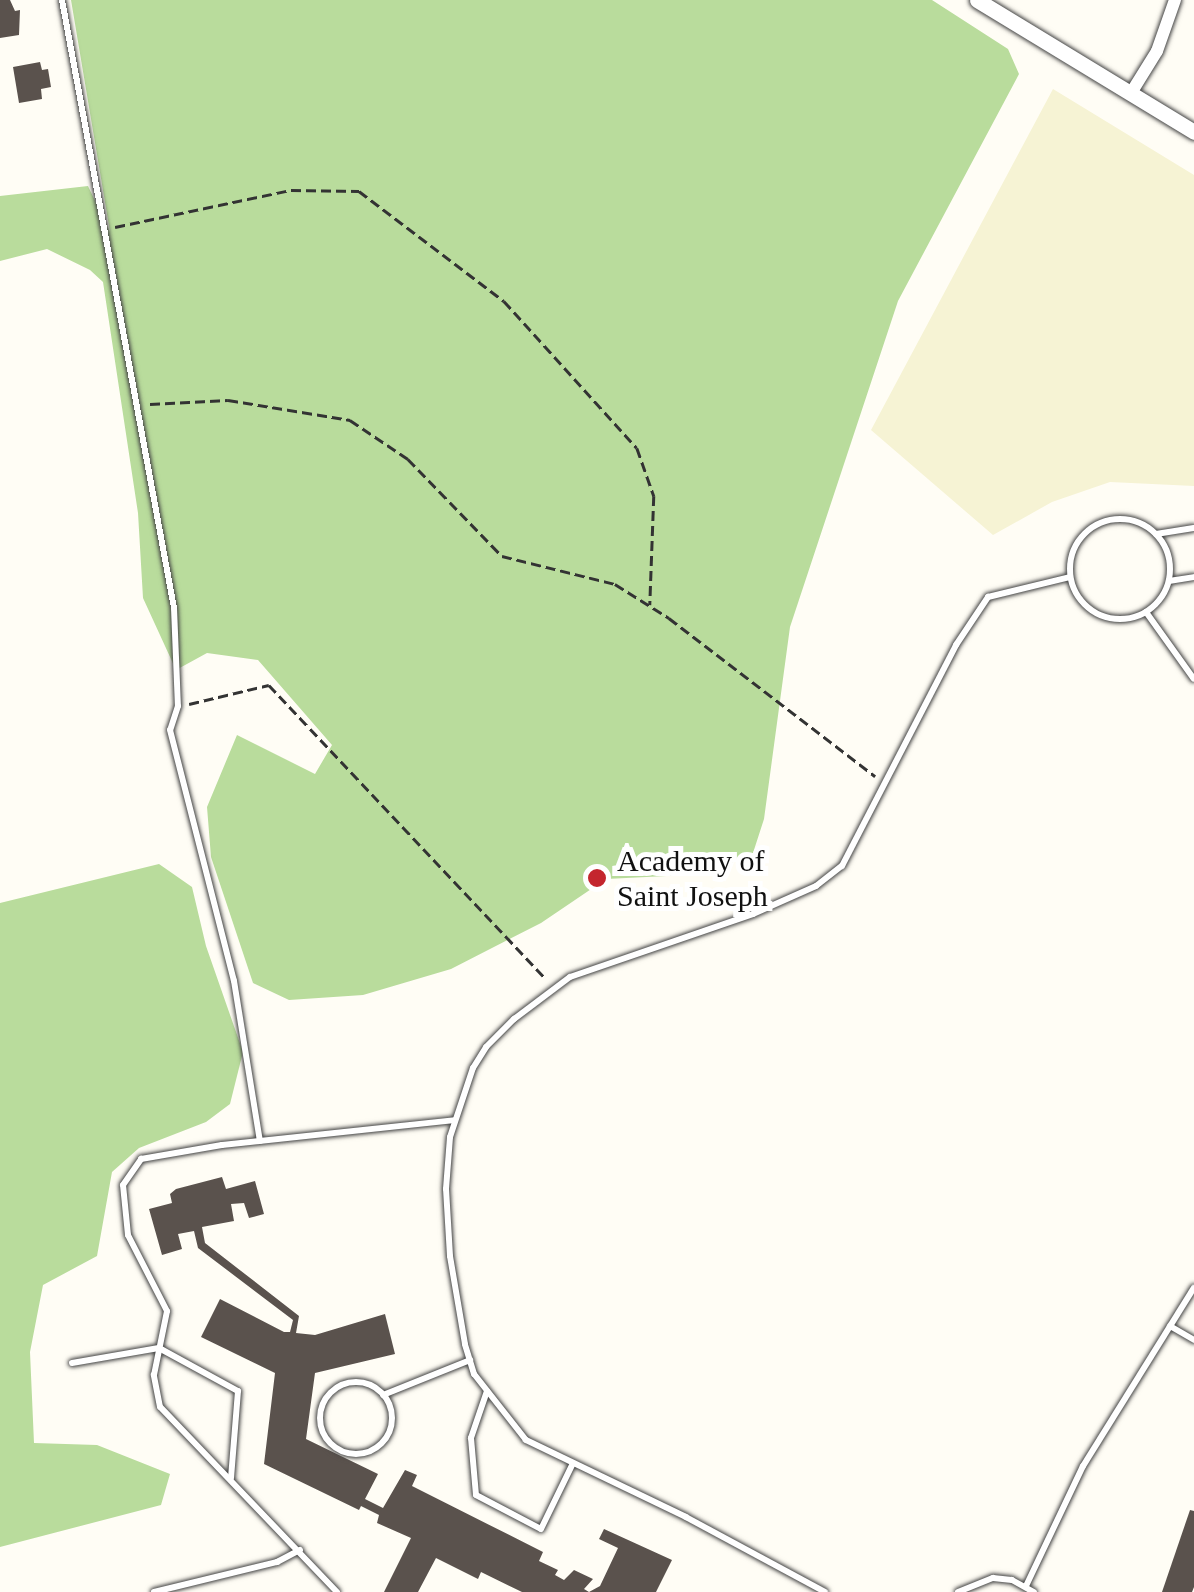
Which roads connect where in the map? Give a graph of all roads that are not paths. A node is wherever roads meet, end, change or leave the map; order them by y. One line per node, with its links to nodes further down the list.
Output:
1 (62, 0): 14 (lane)
2 (977, 0): 4 (street)
3 (1175, 0): 4 (street)
4 (1131, 93): 5 (street)
5 (1194, 132)
6 (1194, 528): 7 (lane)
7 (1156, 534): 8 (lane); 10 (lane)
8 (1070, 577): 11 (lane); 13 (lane)
9 (1194, 577): 10 (lane)
10 (1169, 582): 11 (lane)
11 (1146, 612): 12 (lane)
12 (1194, 678)
13 (455, 1120): 14 (lane); 19 (lane)
14 (260, 1141): 18 (lane)
15 (1194, 1288): 16 (lane)
16 (1170, 1326): 17 (lane); 26 (lane)
17 (1194, 1340)
18 (159, 1348): 20 (lane); 24 (lane); 24 (lane)
19 (470, 1360): 21 (lane); 22 (lane)
20 (72, 1362)
21 (487, 1390): 23 (lane); 23 (lane)
22 (383, 1395): 22 (lane)
23 (573, 1463): 29 (lane)
24 (231, 1479): 25 (lane)
25 (300, 1550): 27 (lane); 28 (lane)
26 (1026, 1586): 30 (lane); 31 (lane)
27 (154, 1592)
28 (338, 1592)
29 (825, 1592)
30 (958, 1592)
31 (1034, 1592)

